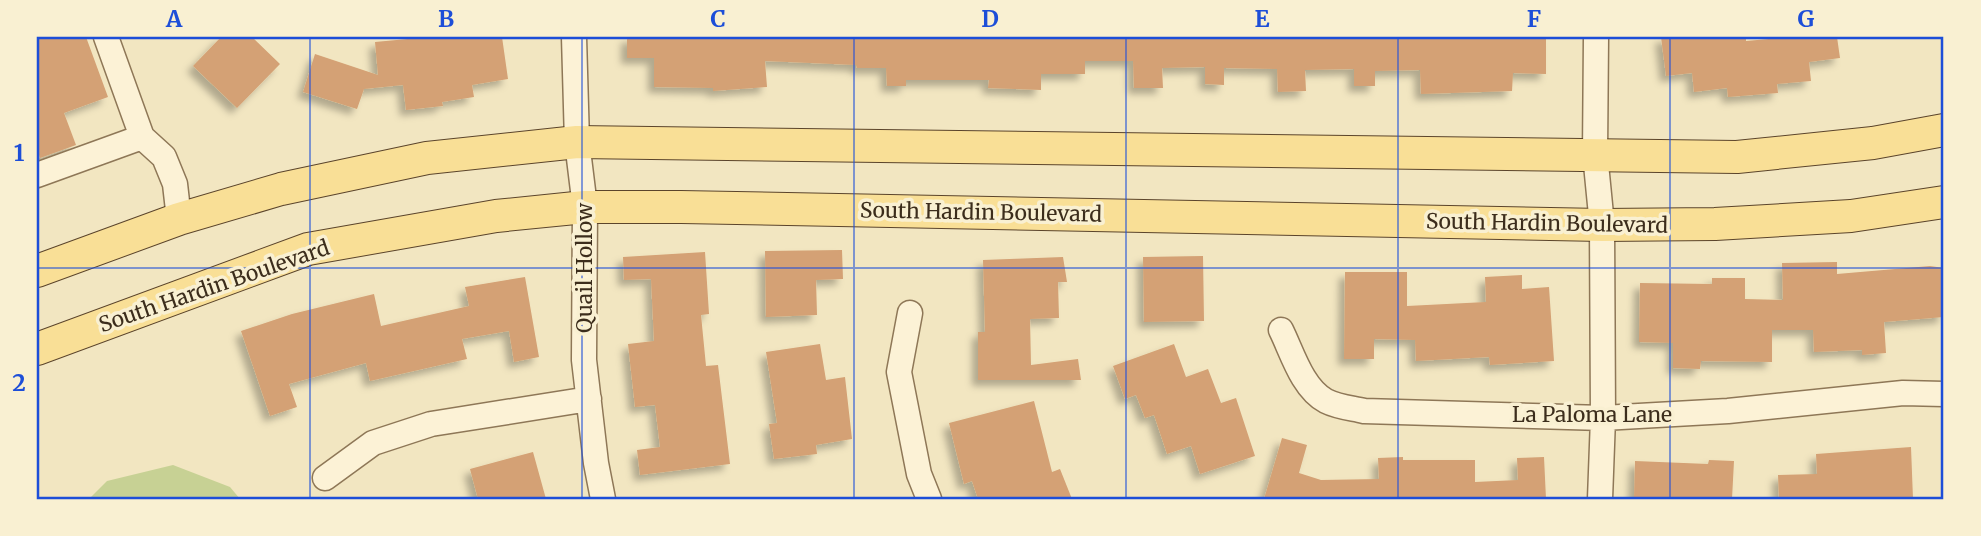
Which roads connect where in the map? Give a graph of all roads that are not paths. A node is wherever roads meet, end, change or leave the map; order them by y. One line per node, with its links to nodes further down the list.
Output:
1 (106, 37): 5 (street)
2 (574, 37): 6 (street, Quail Hollow)
3 (1596, 37): 7 (street)
4 (1944, 130): 7 (main road)
5 (142, 137): 8 (street); 11 (street)
6 (577, 142): 7 (main road); 10 (street, Quail Hollow); 11 (main road)
7 (1595, 154): 12 (street)
8 (37, 175)
9 (1944, 202): 12 (main road, South Hardin Boulevard)
10 (585, 207): 12 (main road, South Hardin Boulevard); 16 (main road, South Hardin Boulevard); 18 (street, Quail Hollow)
11 (179, 219): 13 (main road)
12 (1602, 225): 19 (street)
13 (37, 271)
14 (910, 313): 22 (street)
15 (1281, 330): 19 (street, La Paloma Lane)
16 (37, 349)
17 (1944, 394): 19 (street, La Paloma Lane)
18 (589, 399): 20 (street); 21 (street, Quail Hollow)
19 (1603, 418): 23 (street)
20 (325, 478)
21 (603, 499)
22 (929, 499)
23 (1600, 499)

